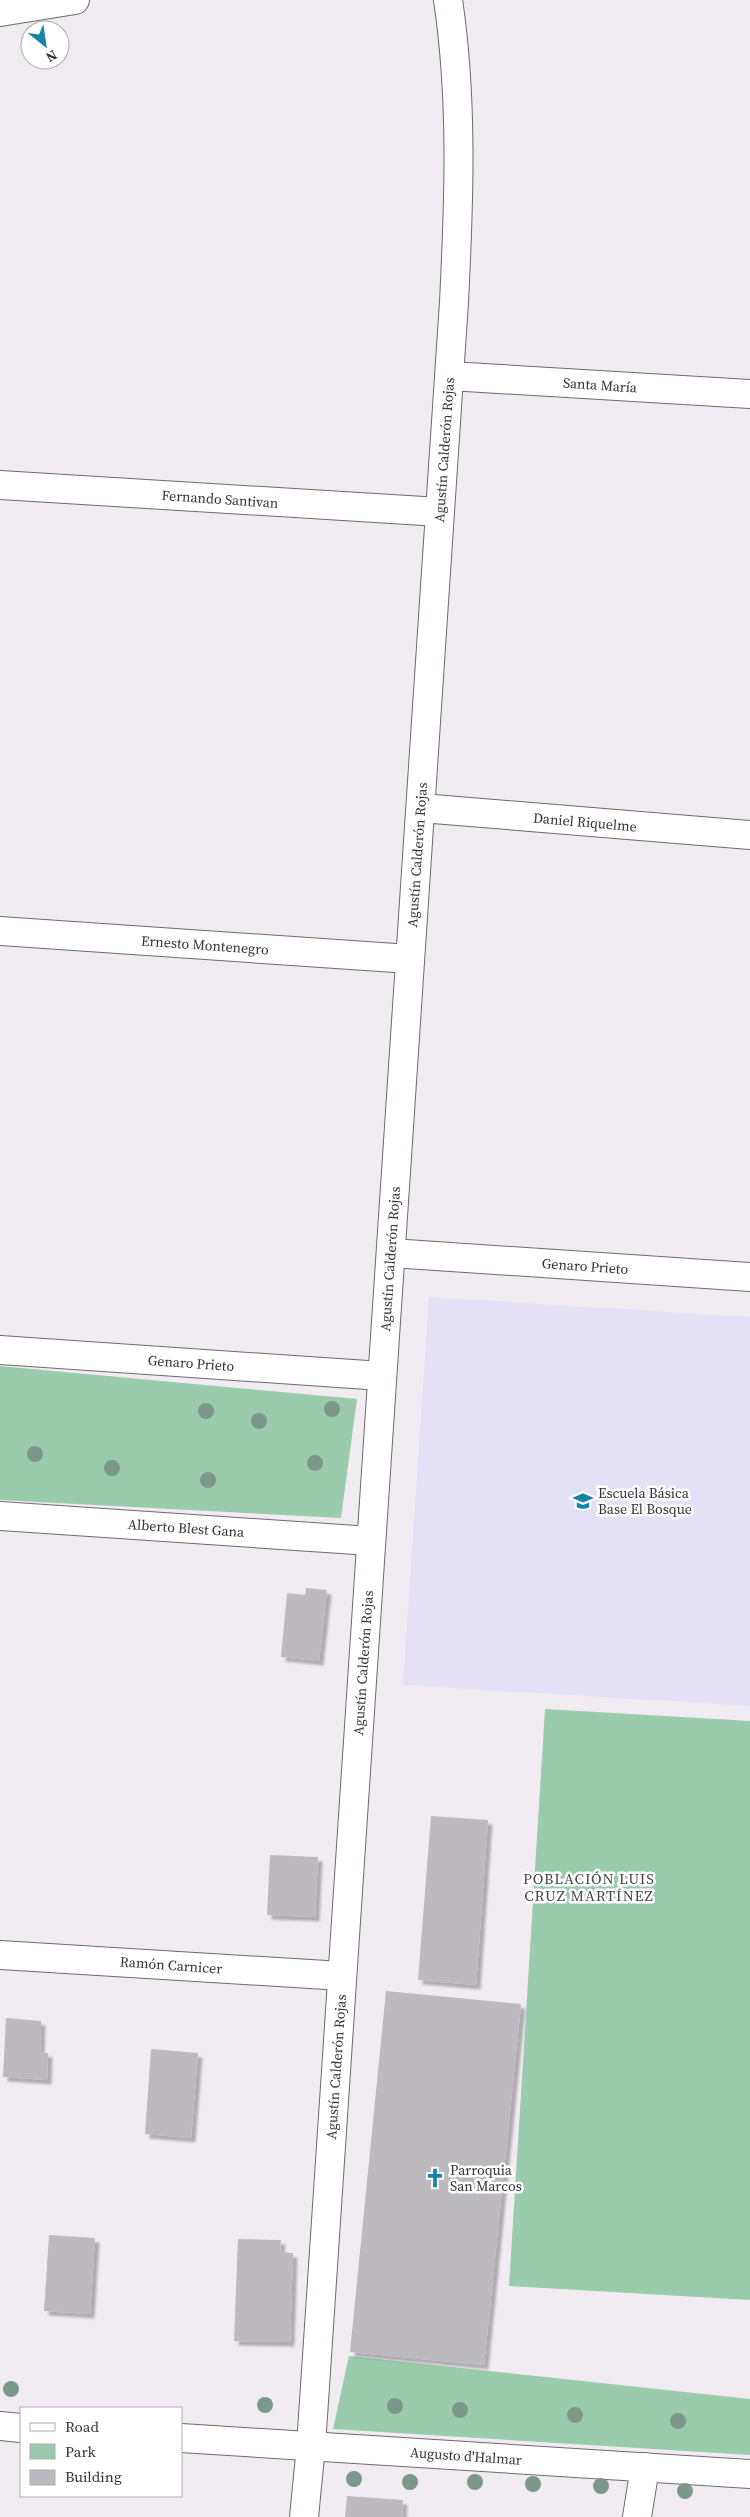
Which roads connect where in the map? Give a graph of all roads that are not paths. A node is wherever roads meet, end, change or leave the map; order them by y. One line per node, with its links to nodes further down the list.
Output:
1 (75, 0): 3 (street)
2 (448, 0): 4 (street, Agustín Calderón Rojas)
3 (0, 12)
4 (450, 376): 5 (street, Santa María); 7 (street, Agustín Calderón Rojas)
5 (750, 394)
6 (0, 485): 7 (street, Fernando Santivan)
7 (440, 512): 8 (street, Agustín Calderón Rojas)
8 (421, 808): 9 (street, Daniel Riquelme); 11 (street, Agustín Calderón Rojas)
9 (750, 835)
10 (0, 931): 11 (street, Ernesto Montenegro)
11 (410, 959): 12 (street, Agustín Calderón Rojas)
12 (390, 1253): 13 (street, Genaro Prieto); 15 (street, Agustín Calderón Rojas)
13 (750, 1277)
14 (0, 1350): 15 (street, Genaro Prieto)
15 (382, 1376): 17 (street, Agustín Calderón Rojas)
16 (0, 1516): 17 (street, Alberto Blest Gana)
17 (371, 1541): 19 (street, Agustín Calderón Rojas)
18 (0, 1955): 19 (street, Ramón Carnicer)
19 (342, 1976): 23 (street, Agustín Calderón Rojas)
20 (0, 2426): 21 (street)
21 (20, 2428)
22 (182, 2438): 23 (street, Augusto d'Halmar)
23 (311, 2446): 24 (street, Augusto d'Halmar); 26 (street, Agustín Calderón Rojas)
24 (645, 2467): 25 (street, Augusto d'Halmar); 27 (street)
25 (750, 2474)
26 (304, 2517)
27 (637, 2517)

